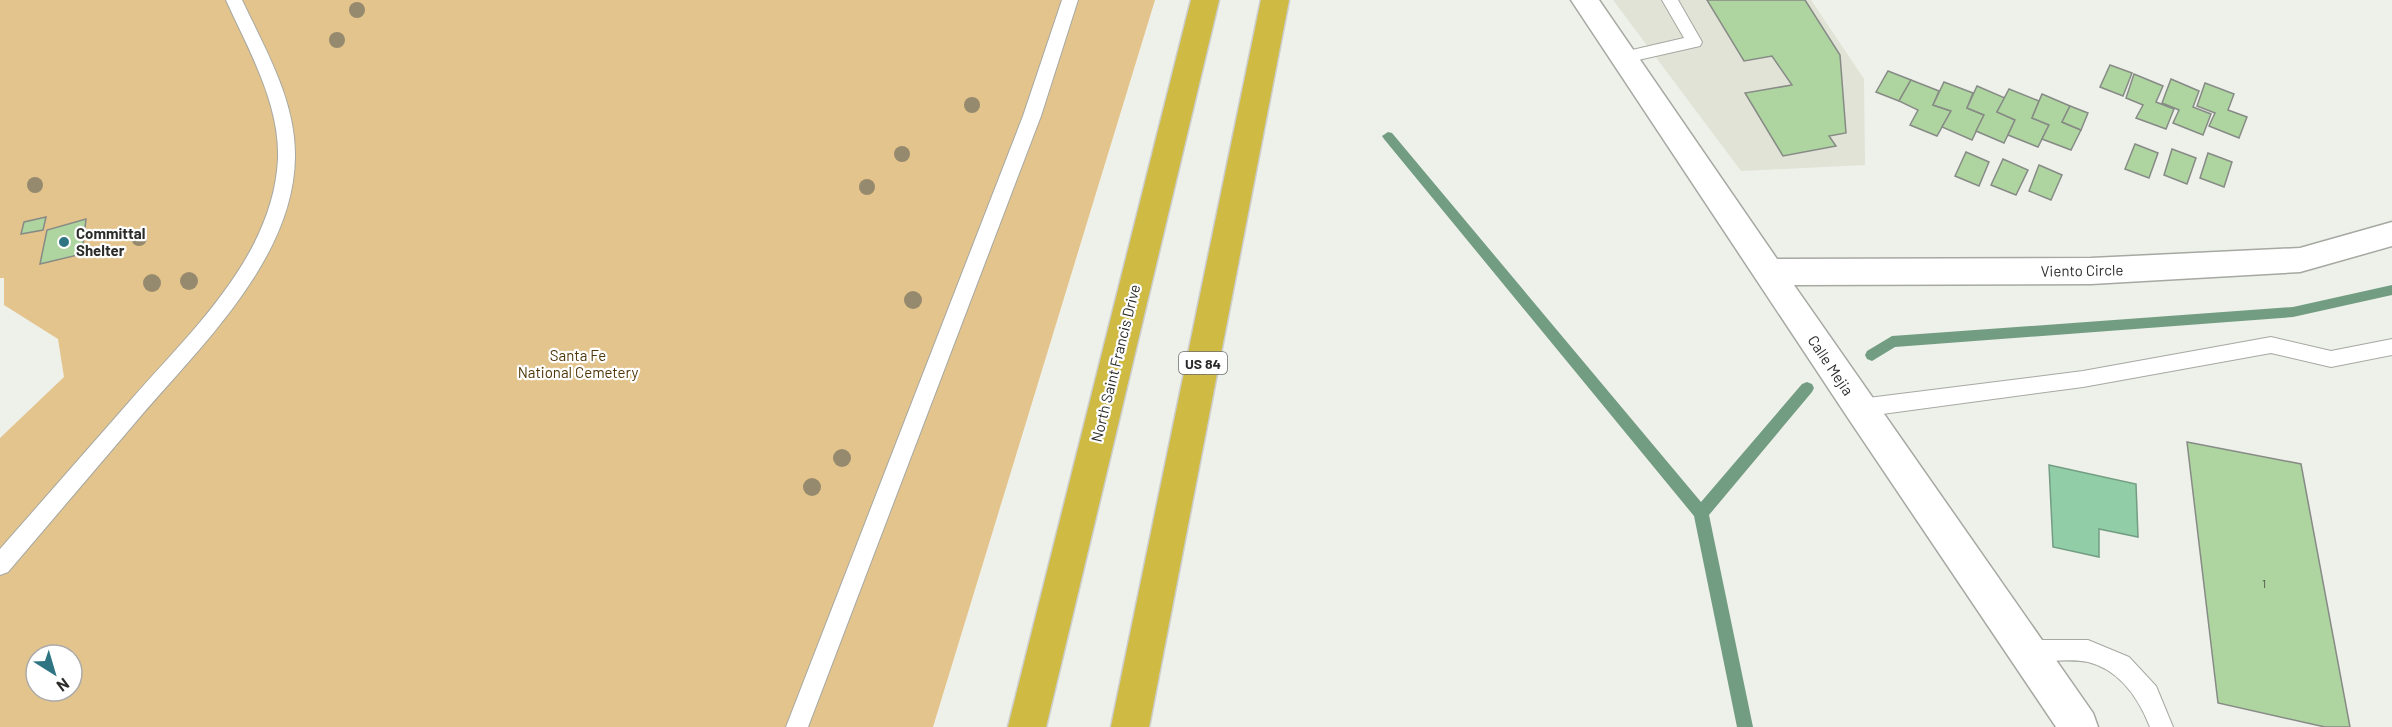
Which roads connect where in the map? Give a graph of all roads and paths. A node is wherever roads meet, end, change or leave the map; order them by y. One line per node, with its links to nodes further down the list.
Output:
1 (234, 0): 12 (lane)
2 (1070, 0): 14 (lane)
3 (1205, 0): 15 (highway, North Saint Francis Drive)
4 (1275, 0): 16 (highway, US 84)
5 (1585, 0): 7 (street, Calle Mejia)
6 (1670, 0): 7 (lane)
7 (1625, 57): 9 (street, Calle Mejia)
8 (2392, 234): 9 (street, Viento Circle)
9 (1768, 272): 11 (street, Calle Mejia)
10 (2392, 347): 11 (lane)
11 (1860, 408): 13 (street, Calle Mejia)
12 (0, 565)
13 (2027, 651): 17 (street, Calle Mejia); 18 (lane)
14 (797, 727)
15 (1027, 727)
16 (1130, 727)
17 (2079, 727)
18 (2162, 727)

